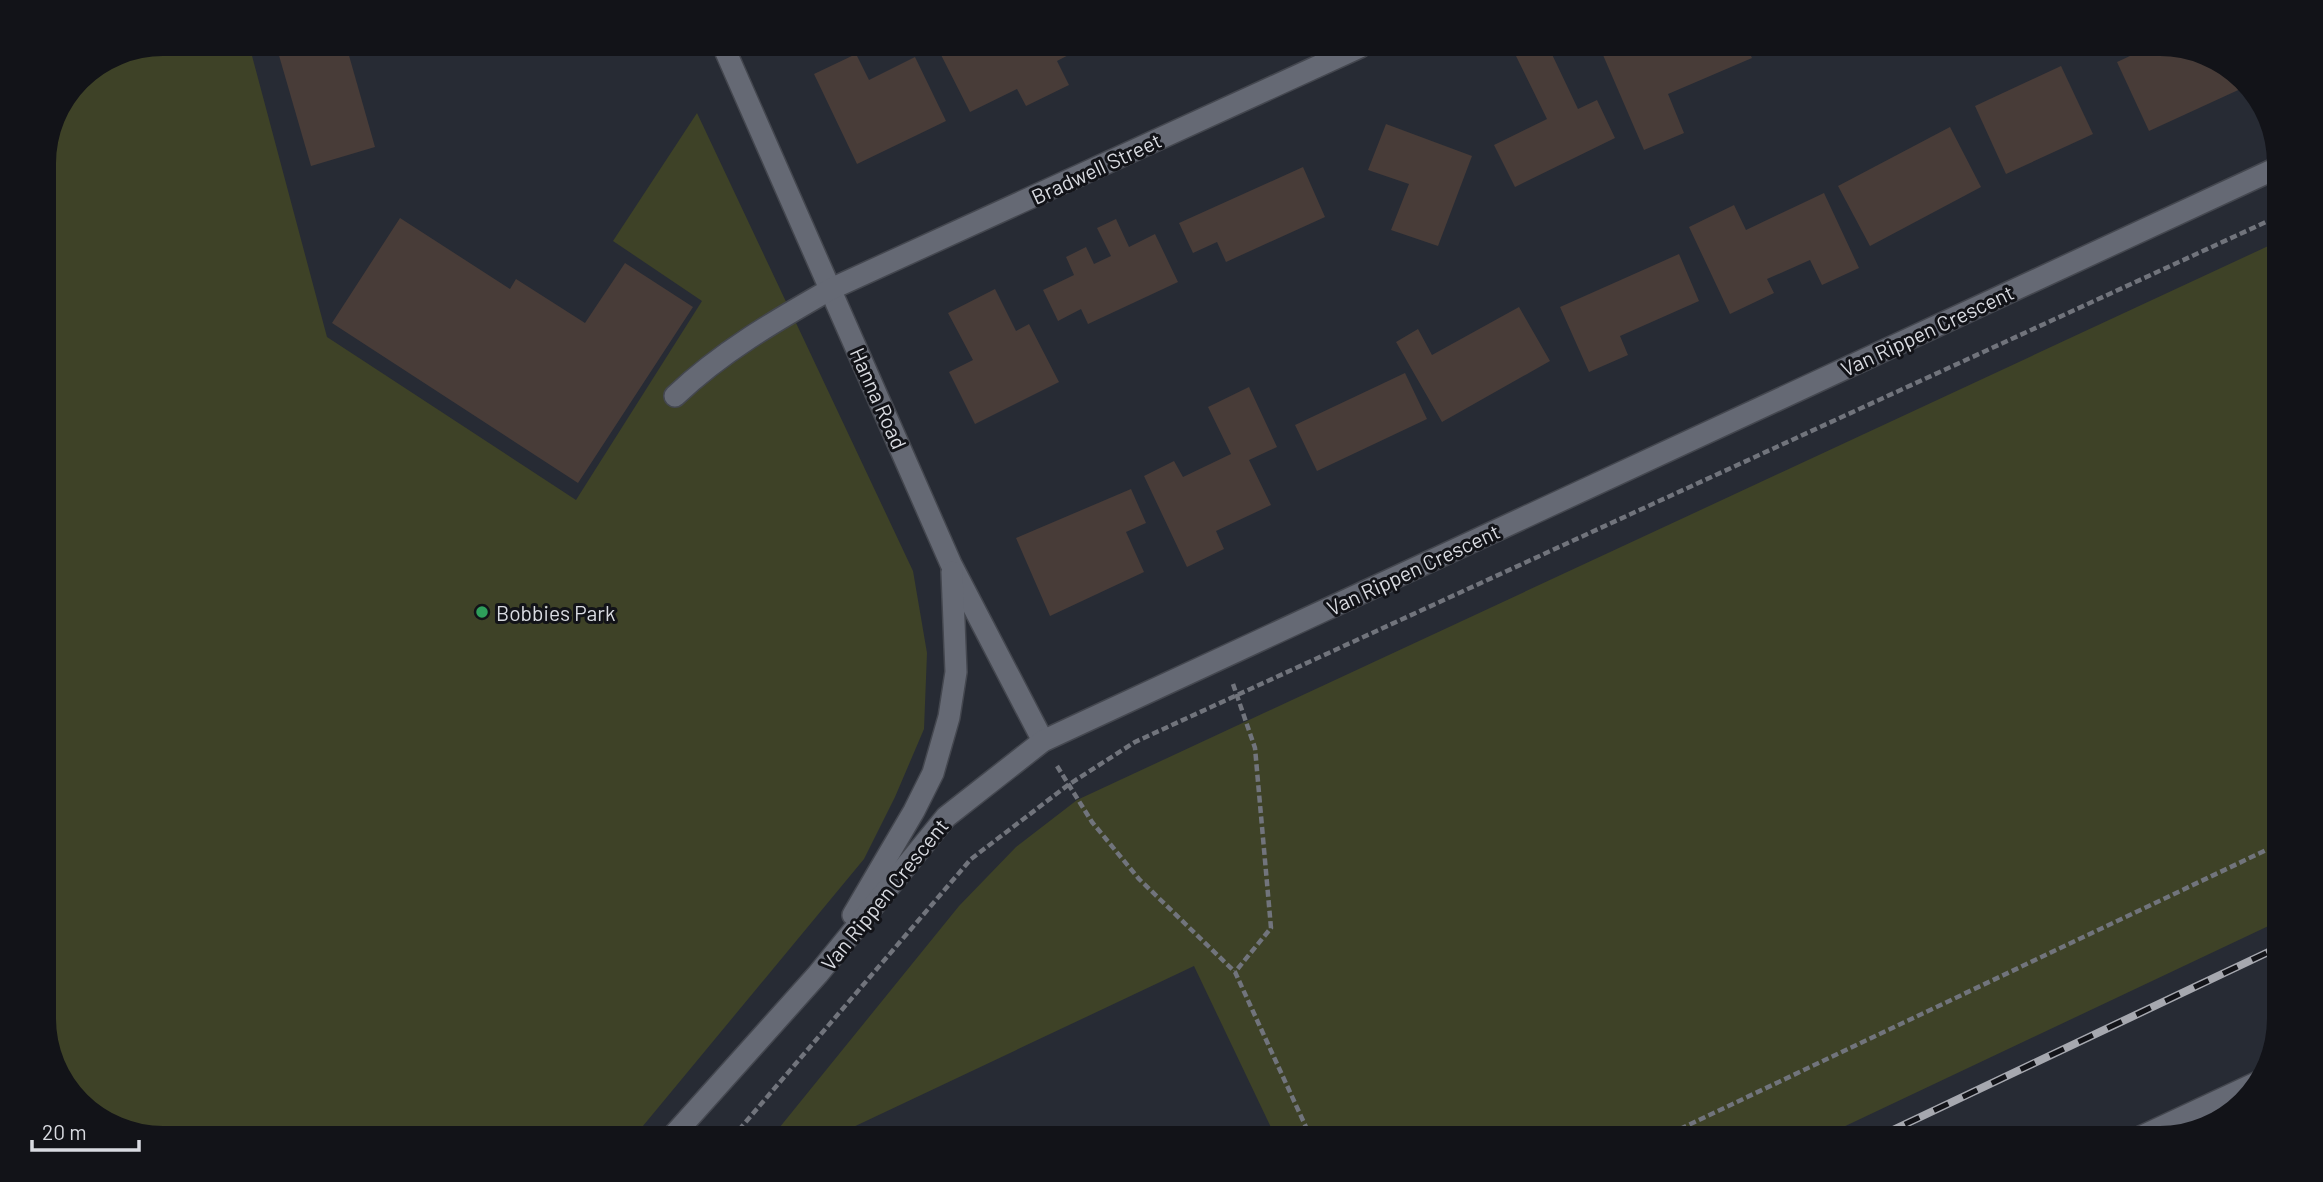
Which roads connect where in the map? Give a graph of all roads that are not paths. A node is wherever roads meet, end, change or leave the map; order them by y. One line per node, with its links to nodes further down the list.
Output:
1 (728, 56): 4 (street, Hanna Road)
2 (1340, 56): 4 (street, Bradwell Street)
3 (2267, 173): 7 (street, Van Rippen Crescent)
4 (831, 289): 5 (street, Bradwell Street); 6 (street, Hanna Road)
5 (675, 396)
6 (951, 564): 7 (street, Hanna Road); 8 (street)
7 (1043, 741): 8 (street, Van Rippen Crescent)
8 (818, 974): 10 (street, Van Rippen Crescent)
9 (2239, 1091): 11 (street)
10 (682, 1126)
11 (2163, 1126)

